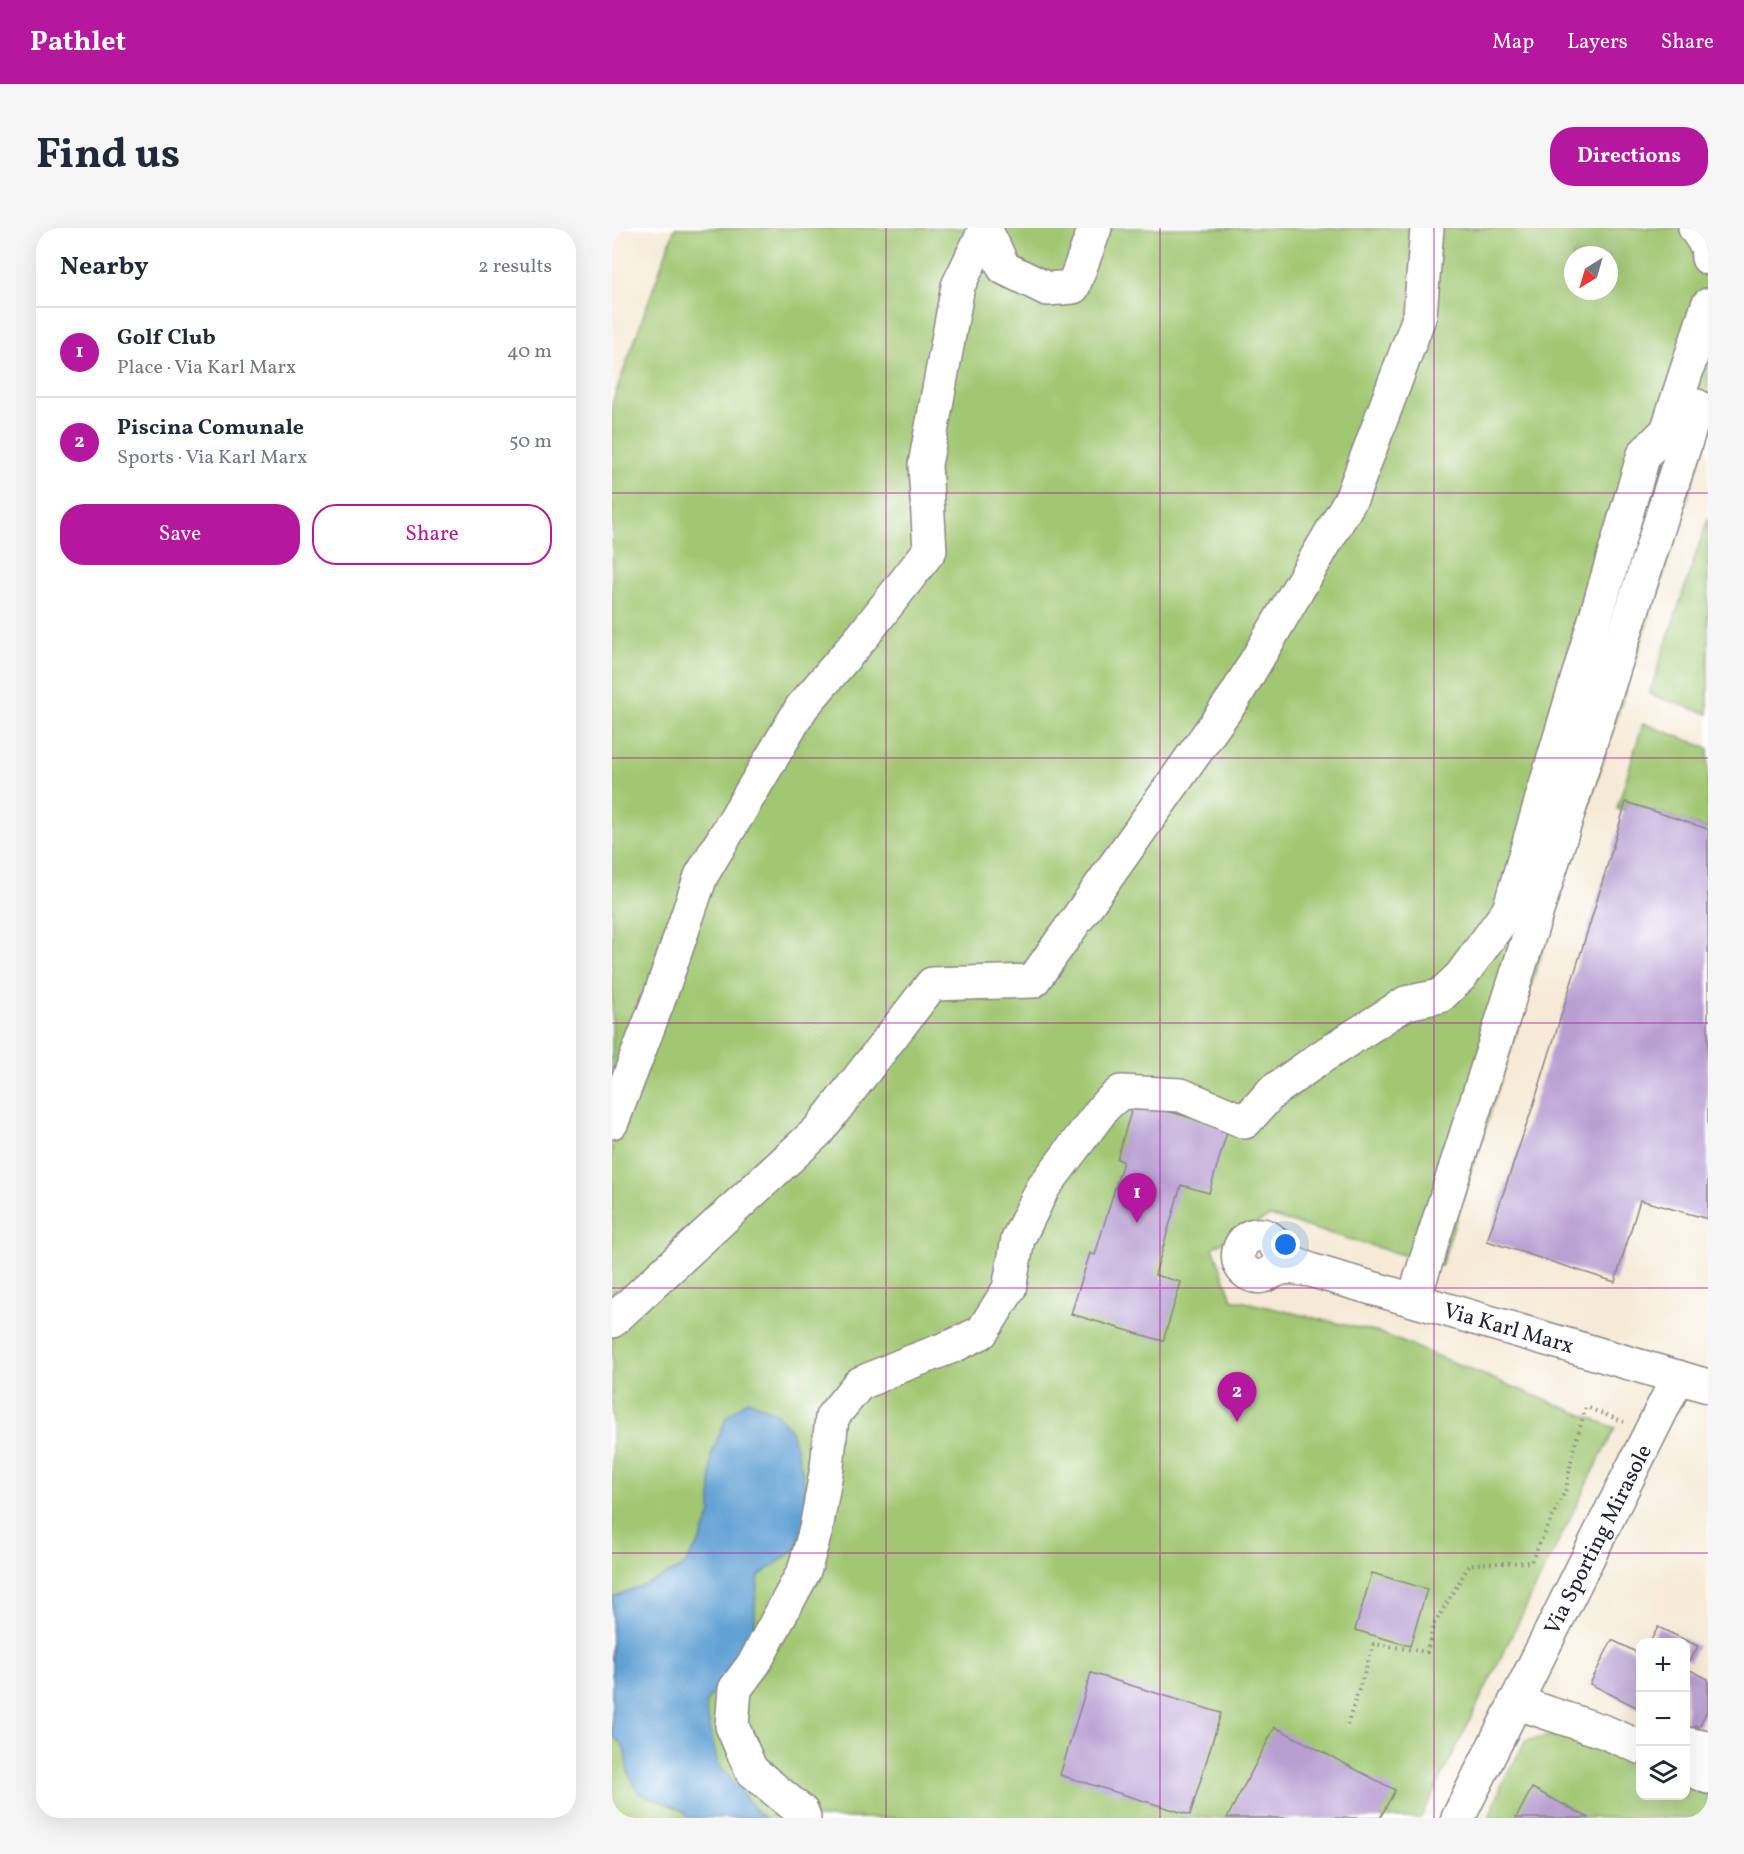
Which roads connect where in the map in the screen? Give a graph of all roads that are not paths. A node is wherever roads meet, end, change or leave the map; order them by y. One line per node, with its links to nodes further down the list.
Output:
1 (1095, 228): 4 (street)
2 (1427, 228): 11 (street)
3 (1695, 228): 5 (street)
4 (985, 229): 8 (street)
5 (1708, 258)
6 (1708, 305): 21 (street)
7 (1708, 370): 10 (street)
8 (612, 1122)
9 (1310, 1270): 10 (street, Via Karl Marx)
10 (1414, 1299): 12 (street, Via Karl Marx)
11 (612, 1321)
12 (1693, 1381): 13 (street, Via Sporting Mirasole)
13 (1515, 1702): 14 (street); 22 (street, Via Sporting Mirasole)
14 (1605, 1732): 15 (street); 17 (street)
15 (1636, 1736)
16 (1690, 1745): 18 (street)
17 (1639, 1746)
18 (1708, 1748)
19 (1690, 1769): 20 (street)
20 (1708, 1777)
21 (804, 1818)
22 (1458, 1818)

